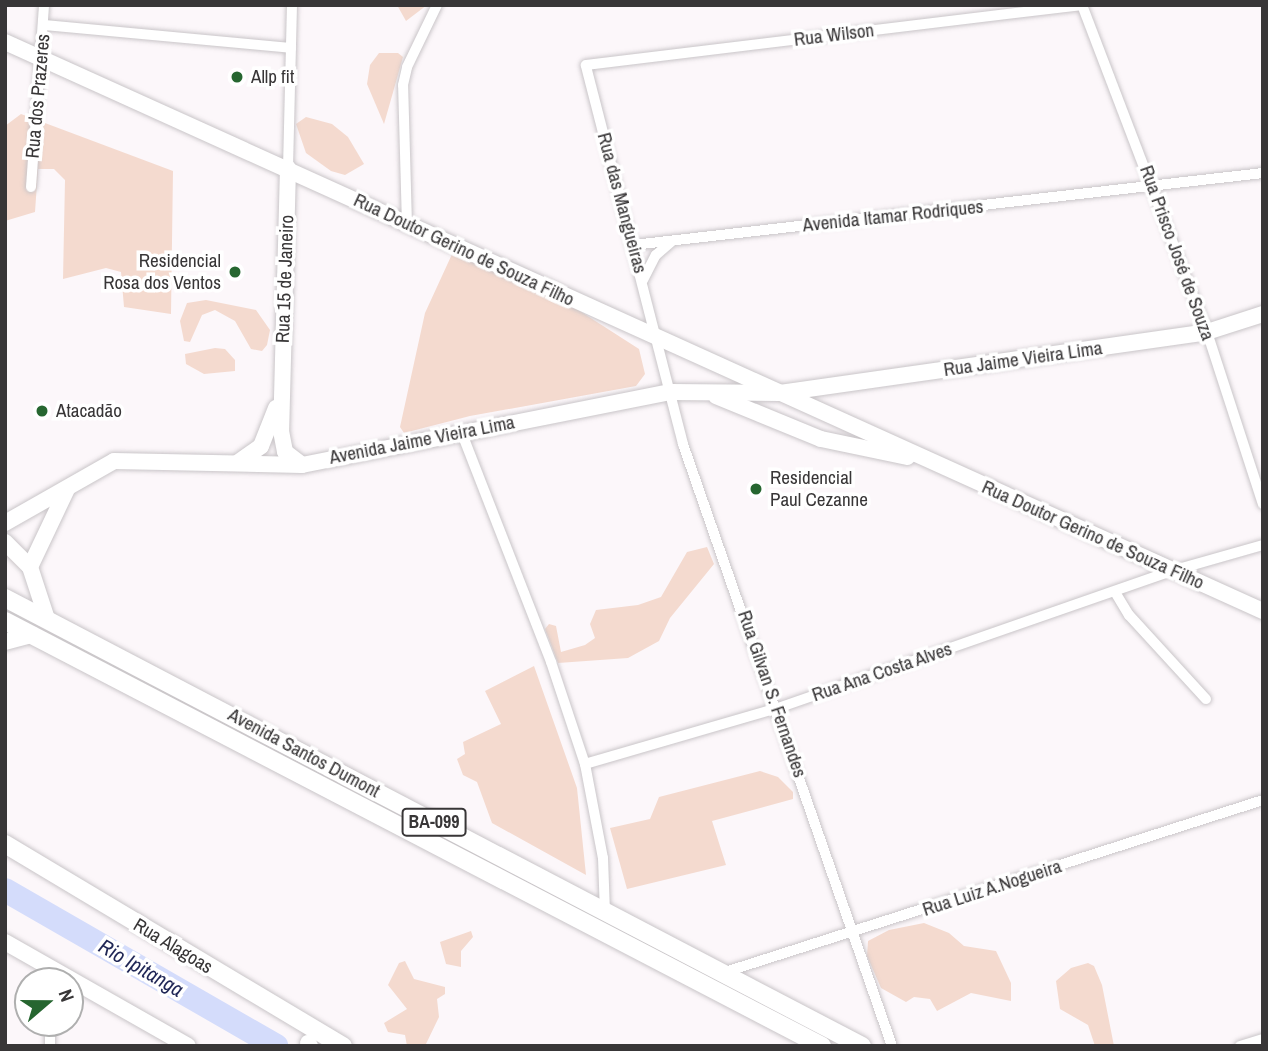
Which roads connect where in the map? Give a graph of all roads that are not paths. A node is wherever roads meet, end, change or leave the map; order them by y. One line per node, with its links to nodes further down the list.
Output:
1 (44, 5): 5 (street, Rua dos Prazeres)
2 (292, 5): 7 (street)
3 (438, 5): 14 (street)
4 (1082, 5): 9 (street, Rua Wilson); 13 (street, Rua Prisco José de Souza)
5 (44, 25): 7 (street); 8 (street, Rua dos Prazeres)
6 (5, 42): 8 (main road, Rua Doutor Gerino de Souza Filho)
7 (291, 47): 10 (street)
8 (39, 58): 10 (main road, Rua Doutor Gerino de Souza Filho); 12 (street, Rua dos Prazeres)
9 (586, 65): 16 (street, Rua das Mangueiras)
10 (288, 167): 14 (main road, Rua Doutor Gerino de Souza Filho); 21 (main road, Rua 15 de Janeiro)
11 (1263, 173): 13 (street, Avenida Itamar Rodriques)
12 (31, 187)
13 (1154, 187): 15 (street, Avenida Itamar Rodriques); 19 (street, Rua Prisco José de Souza)
14 (407, 225): 20 (main road, Rua Doutor Gerino de Souza Filho)
15 (674, 240): 16 (street, Avenida Itamar Rodriques); 17 (street)
16 (633, 245): 17 (street, Rua das Mangueiras)
17 (643, 279): 20 (street, Rua das Mangueiras)
18 (1263, 314): 19 (main road, Rua Jaime Vieira Lima)
19 (1207, 332): 24 (main road, Rua Jaime Vieira Lima); 30 (street, Rua Prisco José de Souza)
20 (660, 340): 22 (street, Rua Gilvan S. Fernandes); 24 (main road, Rua Doutor Gerino de Souza Filho)
21 (281, 391): 27 (main road, Rua 15 de Janeiro); 28 (main road, Rua 15 de Janeiro)
22 (671, 392): 23 (main road, Avenida Jaime Vieira Lima); 25 (main road, Avenida Jaime Vieira Lima); 44 (street, Rua Gilvan S. Fernandes)
23 (708, 393): 24 (main road, Avenida Jaime Vieira Lima); 26 (main road, Rua Doutor Gerino de Souza Filho)
24 (780, 393): 26 (main road, Rua Doutor Gerino de Souza Filho)
25 (461, 431): 28 (main road, Avenida Jaime Vieira Lima); 45 (street)
26 (923, 459): 35 (main road, Rua Doutor Gerino de Souza Filho)
27 (237, 463): 28 (main road, Avenida Jaime Vieira Lima); 29 (main road, Avenida Jaime Vieira Lima)
28 (302, 465)
29 (68, 487): 31 (main road, Avenida Jaime Vieira Lima); 34 (main road)
30 (1263, 504)
31 (5, 523)
32 (5, 542): 34 (main road)
33 (1263, 545): 35 (street, Rua Ana Costa Alves)
34 (30, 568): 39 (main road)
35 (1175, 570): 36 (street, Rua Ana Costa Alves); 38 (main road, Rua Doutor Gerino de Souza Filho)
36 (1115, 592): 43 (street); 44 (street, Rua Ana Costa Alves)
37 (5, 598): 39 (main road, Avenida Santos Dumont / BA-099)
38 (1263, 611)
39 (47, 619): 48 (main road, Avenida Santos Dumont / BA-099)
40 (5, 621): 41 (main road, Avenida Santos Dumont / BA-099)
41 (32, 635): 42 (main road); 59 (main road, Avenida Santos Dumont / BA-099)
42 (5, 642)
43 (1206, 699)
44 (778, 708): 45 (street, Rua Ana Costa Alves); 49 (street, Rua Gilvan S. Fernandes)
45 (585, 764): 48 (street)
46 (1263, 800): 49 (street, Rua Luiz A.Nogueira)
47 (5, 844): 54 (main road, Rua Alagoas)
48 (605, 912): 52 (main road, Avenida Santos Dumont / BA-099)
49 (853, 933): 52 (street, Rua Luiz A.Nogueira); 61 (street, Rua Gilvan S. Fernandes)
50 (5, 942): 51 (main road)
51 (39, 967)
52 (720, 974): 60 (main road, Avenida Santos Dumont / BA-099)
53 (84, 992): 57 (main road)
54 (300, 1022): 56 (main road); 58 (main road, Rua Alagoas)
55 (1263, 1039): 62 (street)
56 (309, 1044)
57 (188, 1046)
58 (343, 1046)
59 (822, 1046)
60 (862, 1046)
61 (892, 1046)
62 (1240, 1046)

